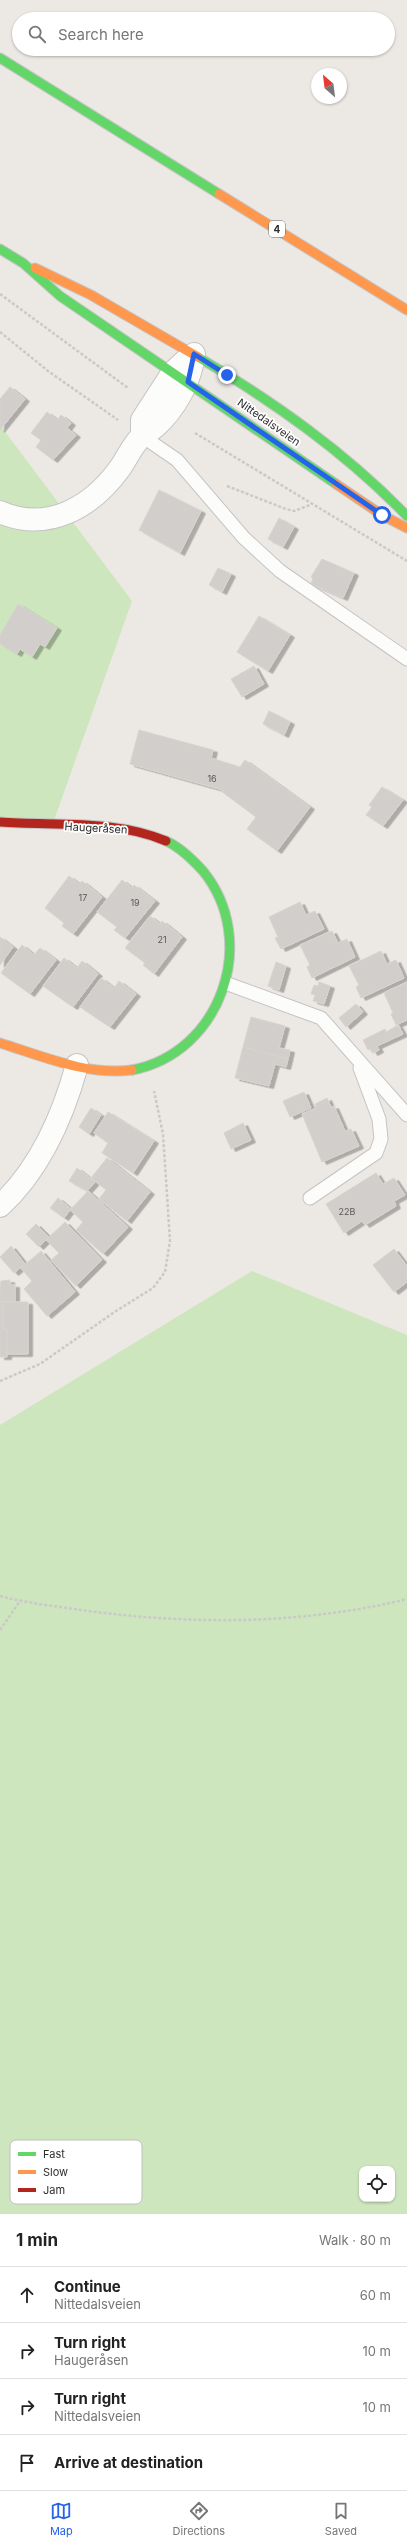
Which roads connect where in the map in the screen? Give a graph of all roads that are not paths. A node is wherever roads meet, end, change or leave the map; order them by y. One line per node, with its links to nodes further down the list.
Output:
1 (0, 58): 4 (main road, 4)
2 (0, 248): 3 (main road, Nittedalsveien)
3 (23, 263): 8 (main road, Nittedalsveien); 9 (main road, Nittedalsveien)
4 (396, 303): 5 (main road, 4); 6 (main road, 4); 7 (main road, 4)
5 (407, 306)
6 (407, 310)
7 (407, 316)
8 (194, 354): 9 (street); 12 (main road, Nittedalsveien)
9 (180, 377): 10 (street); 13 (main road, Nittedalsveien)
10 (142, 436): 11 (street); 14 (lane)
11 (0, 512)
12 (407, 516)
13 (407, 528)
14 (407, 659)
15 (0, 822): 16 (main road, Haugeråsen)
16 (228, 984): 18 (lane); 19 (main road, Haugeråsen)
17 (0, 1043): 19 (main road, Haugeråsen)
18 (357, 1061): 20 (lane); 21 (lane)
19 (77, 1065): 22 (street)
20 (407, 1115)
21 (310, 1198)
22 (0, 1206)

